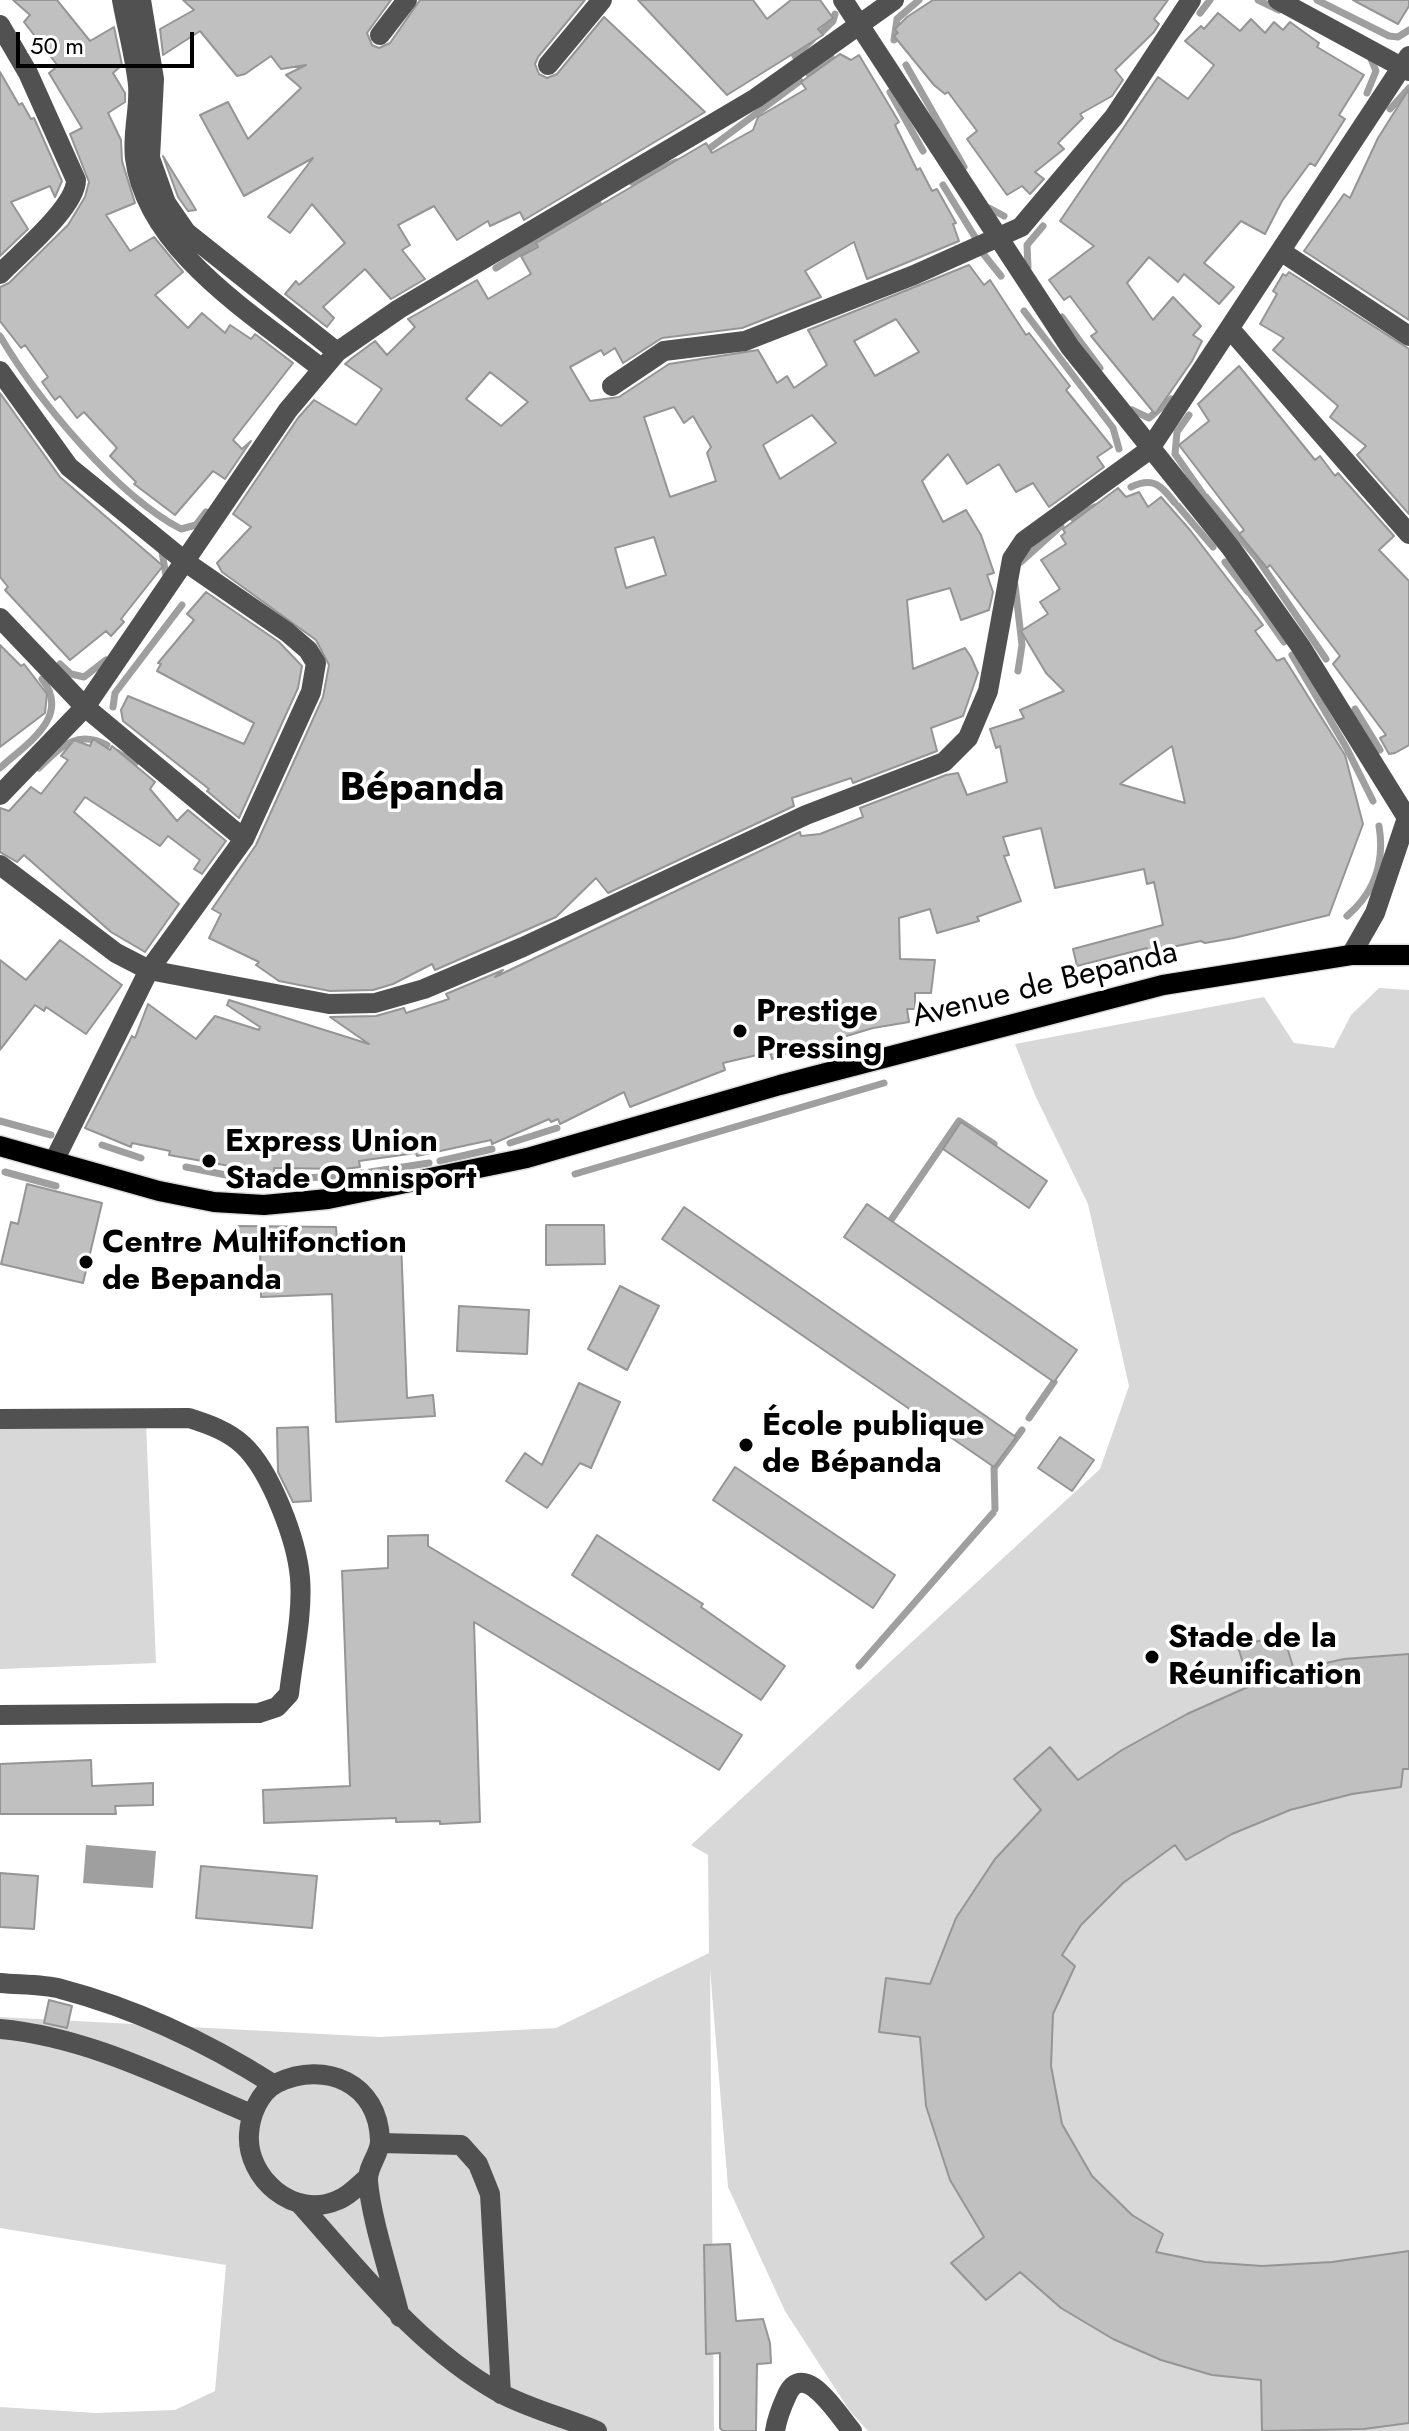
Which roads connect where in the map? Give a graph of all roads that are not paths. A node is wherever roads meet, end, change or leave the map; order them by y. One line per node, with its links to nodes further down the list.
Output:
1 (122, 0): 20 (street)
2 (141, 0): 19 (street)
3 (407, 0): 11 (street)
4 (602, 0): 12 (street)
5 (843, 0): 9 (street)
6 (894, 0): 9 (street)
7 (1191, 0): 14 (street)
8 (1278, 0): 13 (street)
9 (860, 24): 14 (street); 19 (street)
10 (0, 25): 16 (street)
11 (380, 35)
12 (548, 65)
13 (1406, 65): 15 (street)
14 (999, 239): 22 (street); 23 (street)
15 (1282, 252): 17 (street); 18 (street)
16 (0, 274)
17 (1230, 329): 23 (street); 24 (street)
18 (1409, 336)
19 (337, 352): 20 (street)
20 (321, 368): 25 (street)
21 (0, 371): 25 (street)
22 (612, 386)
23 (1149, 450): 29 (street); 34 (street)
24 (1409, 534)
25 (187, 563): 27 (street); 30 (street)
26 (0, 618): 27 (street)
27 (85, 707): 28 (street); 30 (street)
28 (0, 795)
29 (1407, 812): 32 (street)
30 (244, 839): 34 (street)
31 (0, 865): 34 (street)
32 (1351, 955): 33 (main road, Avenue de Bepanda); 36 (main road, Avenue de Bepanda)
33 (1409, 955)
34 (149, 970): 36 (street)
35 (0, 1146): 36 (main road, Avenue de Bepanda)
36 (54, 1161)
37 (0, 1419): 38 (street)
38 (0, 1715)
39 (0, 1983): 41 (street)
40 (0, 2029): 42 (street)
41 (273, 2084): 42 (street); 43 (street)
42 (251, 2114): 45 (street)
43 (380, 2143): 44 (street); 47 (street)
44 (367, 2178): 45 (street); 46 (street)
45 (300, 2204): 46 (street)
46 (400, 2317): 47 (street)
47 (501, 2394): 48 (street)
48 (597, 2431)
49 (775, 2431): 50 (street)
50 (852, 2431)

